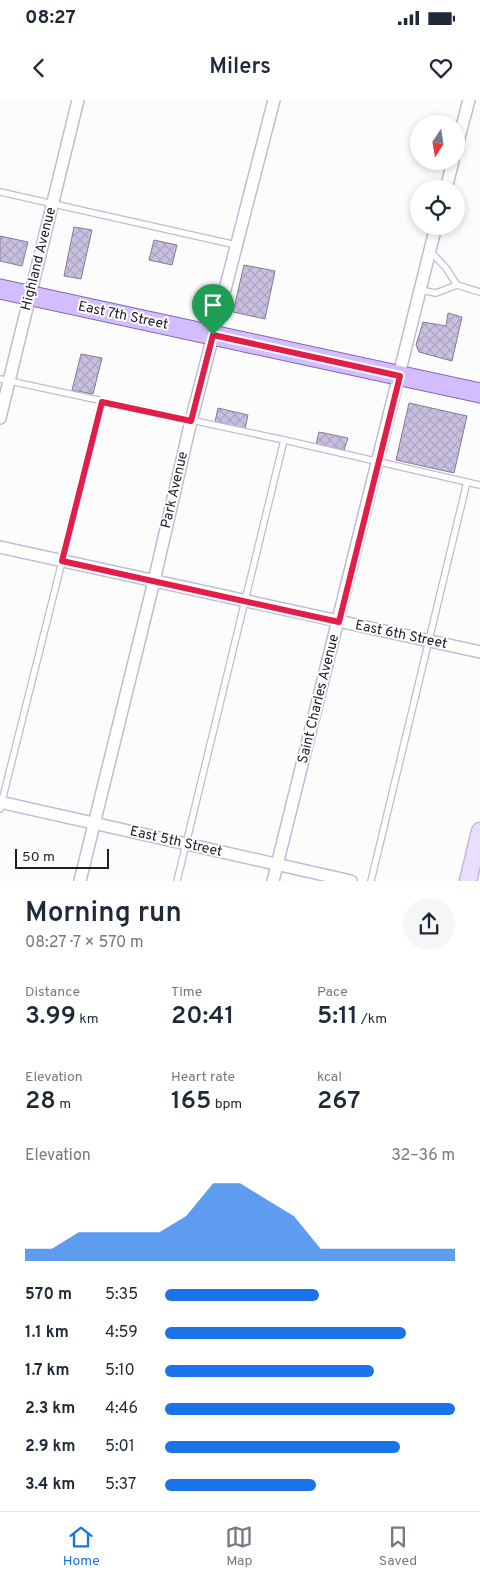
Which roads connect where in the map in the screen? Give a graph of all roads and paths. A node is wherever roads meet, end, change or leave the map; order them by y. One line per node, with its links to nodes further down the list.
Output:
1 (78, 100): 6 (street, Highland Avenue)
2 (274, 100): 8 (street, Park Avenue)
3 (469, 100): 4 (street)
4 (465, 115)
5 (0, 192): 6 (lane)
6 (52, 204): 8 (lane); 14 (street, Highland Avenue)
7 (434, 235): 9 (street, Saint Charles Avenue)
8 (236, 245): 15 (street, Park Avenue)
9 (430, 251): 10 (lane); 12 (street, Saint Charles Avenue)
10 (457, 285): 12 (lane); 13 (lane)
11 (0, 289): 14 (main road, East 7th Street)
12 (420, 290): 16 (street, Saint Charles Avenue)
13 (480, 292)
14 (30, 296): 15 (main road, East 7th Street); 17 (street, Highland Avenue)
15 (213, 335): 16 (main road, East 7th Street); 21 (street, Park Avenue)
16 (400, 376): 18 (main road, East 7th Street); 23 (street, Saint Charles Avenue)
17 (4, 380): 19 (lane); 20 (street, Highland Avenue)
18 (480, 393)
19 (102, 402): 21 (lane); 27 (lane)
20 (0, 418)
21 (191, 421): 22 (lane); 28 (street, Park Avenue)
22 (284, 440): 23 (lane); 29 (lane)
23 (379, 461): 24 (lane); 30 (street, Saint Charles Avenue)
24 (467, 482): 25 (lane); 31 (lane)
25 (480, 484)
26 (0, 547): 27 (street, East 6th Street)
27 (62, 561): 28 (street, East 6th Street); 33 (lane)
28 (154, 582): 29 (street, East 6th Street); 34 (street, Park Avenue)
29 (245, 602): 30 (street, East 6th Street); 36 (lane)
30 (339, 622): 31 (street, East 6th Street); 37 (street, Saint Charles Avenue)
31 (428, 641): 32 (street, East 6th Street); 42 (lane)
32 (480, 652)
33 (0, 805): 34 (street, East 5th Street)
34 (94, 823): 36 (street, East 5th Street); 38 (street, Park Avenue)
35 (480, 831): 43 (street)
36 (186, 844): 37 (street, East 5th Street); 39 (lane)
37 (278, 865): 40 (street, Saint Charles Avenue); 41 (street, East 5th Street)
38 (80, 881)
39 (178, 881)
40 (273, 881)
41 (351, 881)
42 (371, 881)
43 (468, 881)

